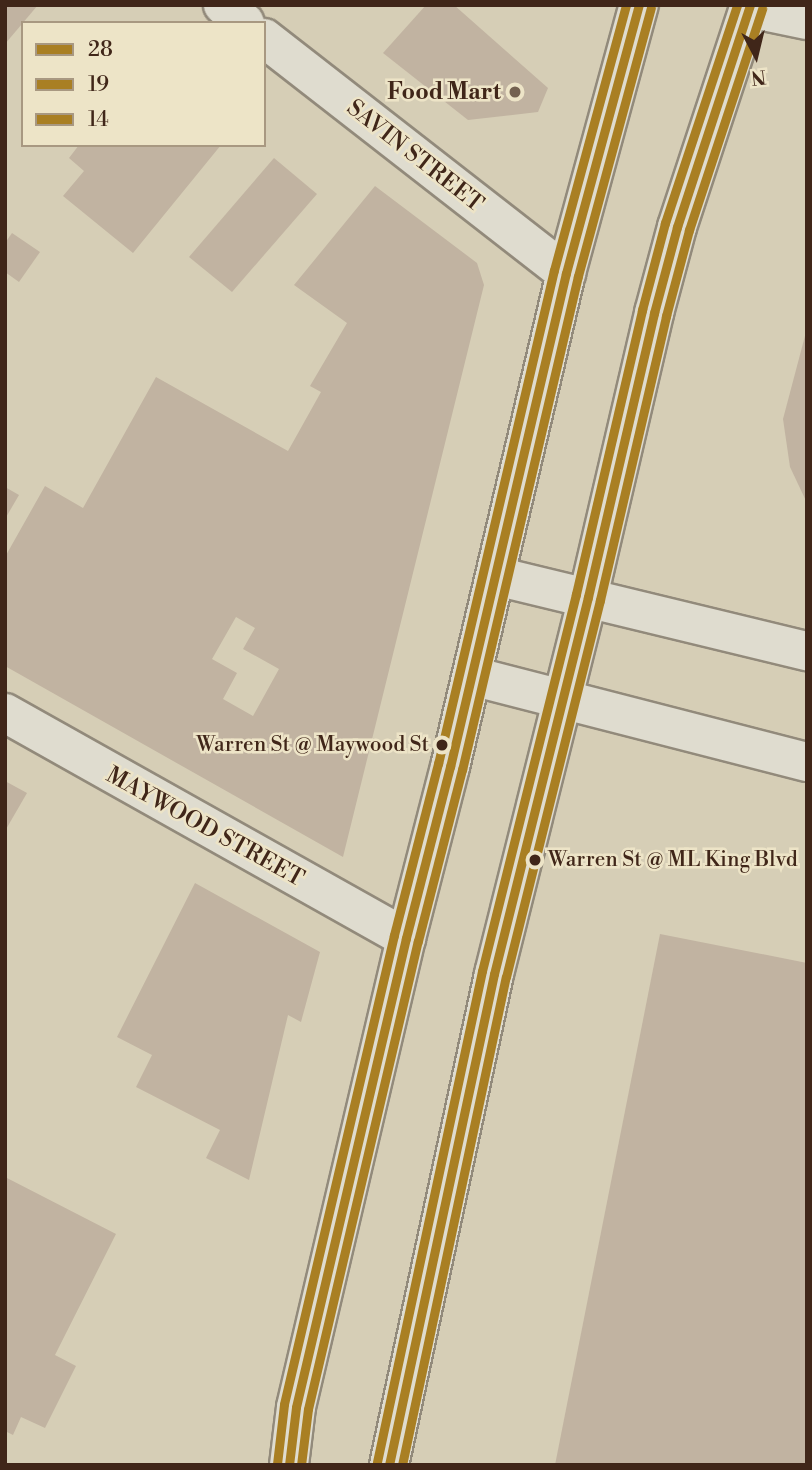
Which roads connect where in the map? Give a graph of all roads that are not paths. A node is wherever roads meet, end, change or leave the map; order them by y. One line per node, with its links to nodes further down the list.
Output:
1 (223, 5): 5 (main road)
2 (639, 5): 7 (main road)
3 (750, 7): 4 (main road); 9 (main road)
4 (807, 20)
5 (243, 21)
6 (266, 40): 7 (main road, SAVIN STREET)
7 (566, 273): 8 (main road)
8 (496, 576): 9 (main road); 11 (main road)
9 (588, 597): 10 (main road); 12 (main road)
10 (807, 651)
11 (472, 677): 12 (main road); 15 (main road)
12 (562, 701): 14 (main road); 17 (main road)
13 (5, 713): 15 (main road, MAYWOOD STREET)
14 (807, 762)
15 (406, 938): 16 (main road)
16 (289, 1465)
17 (389, 1465)

